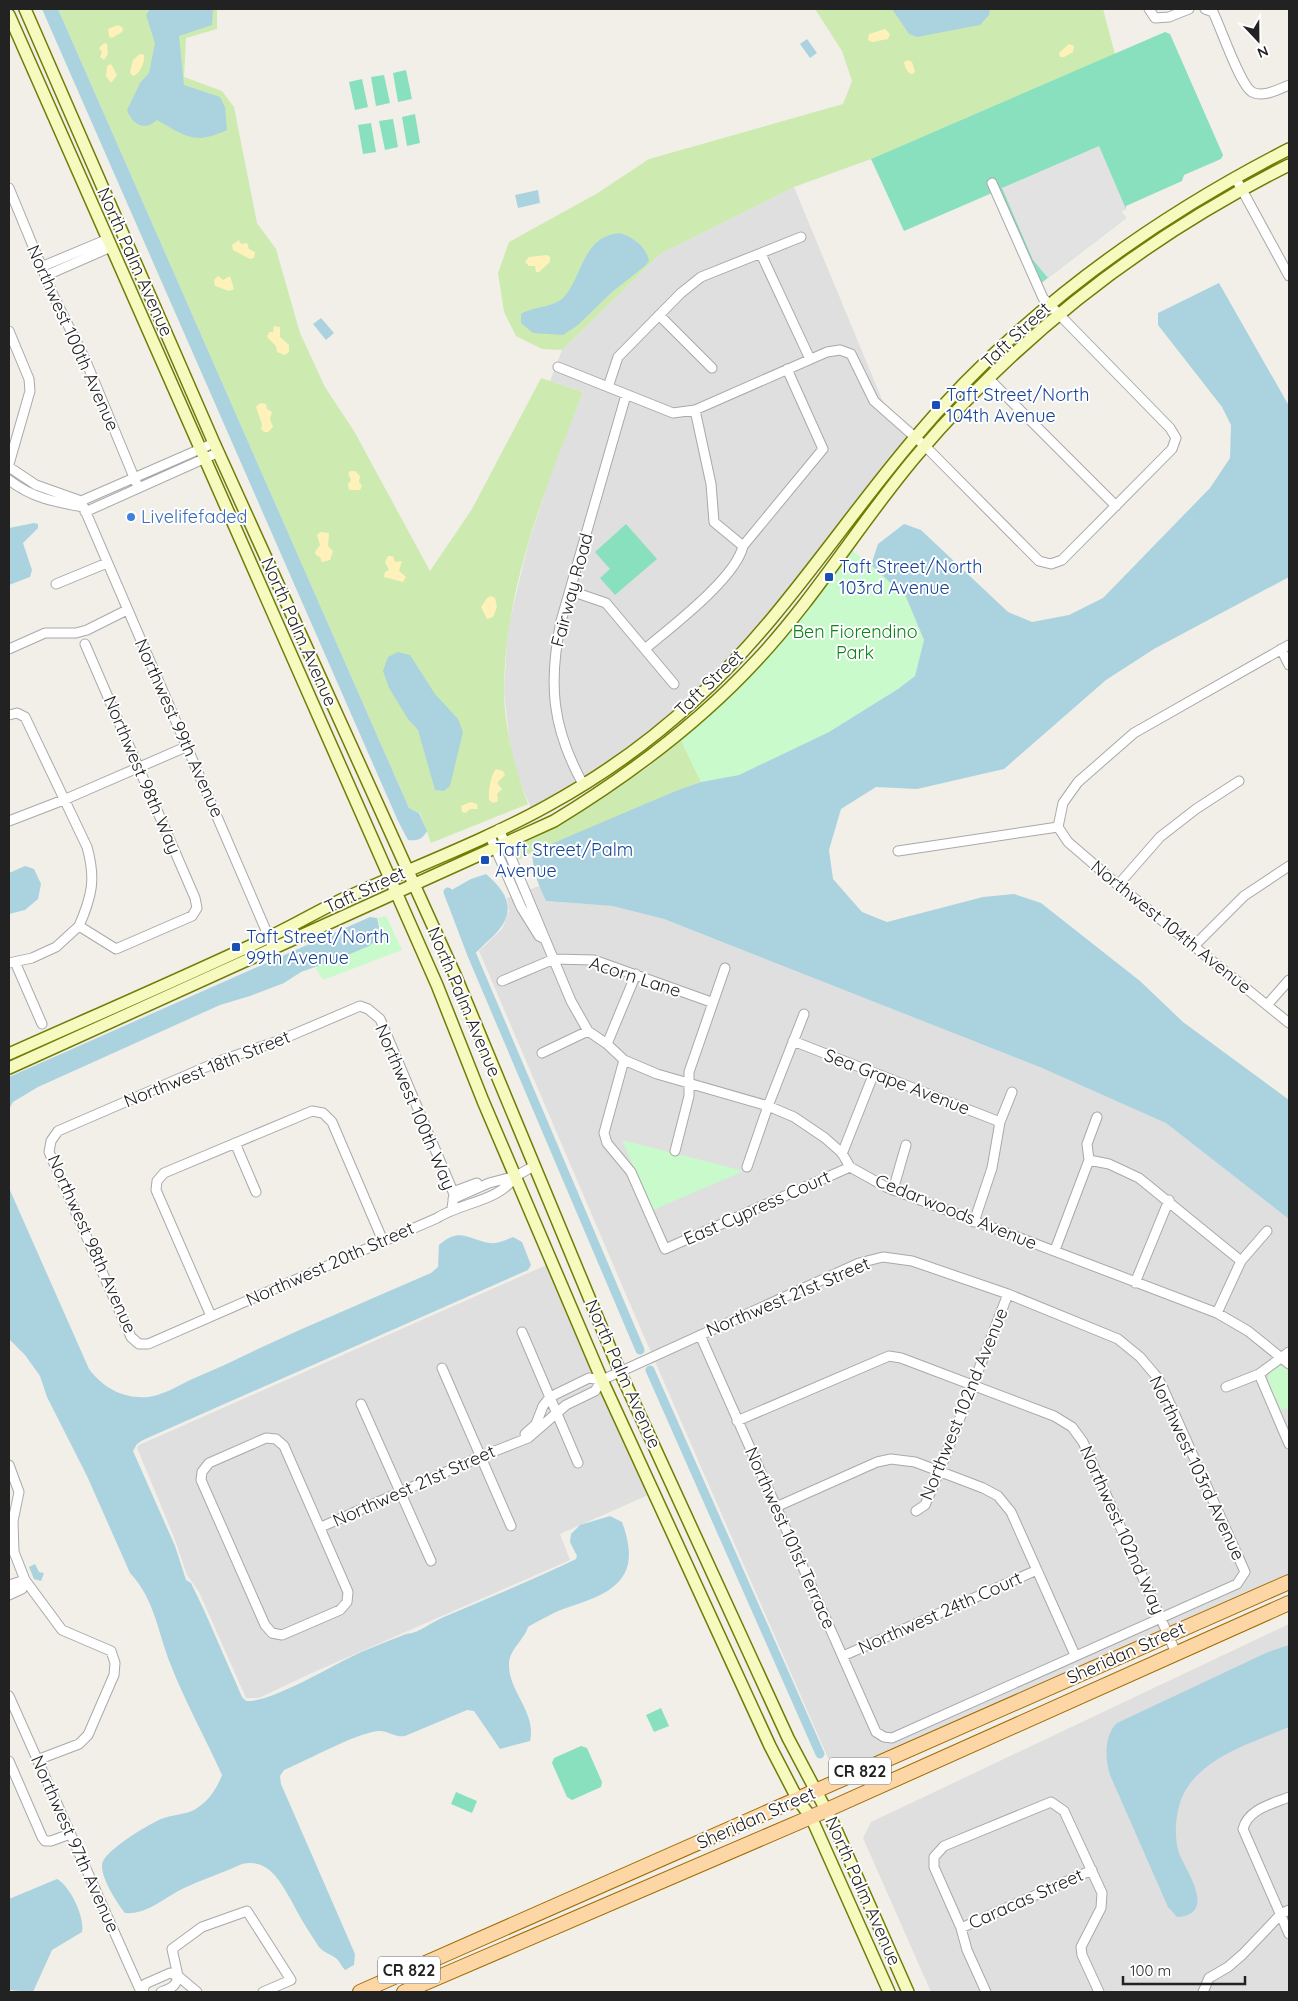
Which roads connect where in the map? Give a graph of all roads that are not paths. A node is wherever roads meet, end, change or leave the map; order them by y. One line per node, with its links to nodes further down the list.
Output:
1 (25, 9): 33 (main road, North Palm Avenue)
2 (1149, 9): 3 (street)
3 (1189, 9)
4 (1205, 9): 6 (street)
5 (9, 16): 14 (main road, North Palm Avenue)
6 (1289, 85)
7 (1289, 149): 9 (main road, Taft Street)
8 (1289, 165): 12 (main road, Taft Street)
9 (1235, 177): 12 (street); 16 (main road, Taft Street)
10 (992, 183): 20 (street)
11 (9, 188): 17 (street, Northwest 100th Avenue)
12 (1242, 189): 18 (street); 19 (main road, Taft Street)
13 (801, 237): 15 (street)
14 (109, 243): 17 (street); 34 (main road, North Palm Avenue)
15 (761, 254): 21 (street); 24 (street)
16 (1096, 266): 19 (street); 20 (main road, Taft Street)
17 (43, 271): 37 (street, Northwest 100th Avenue)
18 (1289, 276)
19 (1105, 277): 22 (main road, Taft Street)
20 (1048, 305): 22 (street); 32 (main road, Taft Street)
21 (659, 315): 26 (street); 29 (street)
22 (1059, 315): 28 (main road, Taft Street); 39 (street)
23 (9, 331): 35 (street)
24 (810, 359): 27 (street); 32 (street)
25 (558, 367): 29 (street)
26 (712, 368)
27 (787, 369): 31 (street); 40 (street)
28 (989, 379): 32 (main road, Taft Street); 39 (street)
29 (608, 387): 30 (street)
30 (626, 395): 31 (street); 44 (street, Fairway Road)
31 (695, 410): 40 (street)
32 (920, 442): 39 (street); 57 (main road, Taft Street); 62 (main road, Taft Street)
33 (217, 447): 34 (street); 43 (main road, North Palm Avenue)
34 (202, 454): 37 (street); 45 (main road, North Palm Avenue)
35 (9, 465): 38 (street)
36 (9, 480): 38 (street)
37 (137, 483): 38 (street)
38 (83, 506): 41 (street, Northwest 99th Avenue)
39 (1116, 506)
40 (743, 546): 50 (street)
41 (107, 563): 42 (street); 46 (street, Northwest 99th Avenue)
42 (56, 584)
43 (279, 587): 45 (street); 66 (main road, North Palm Avenue)
44 (571, 591): 50 (street); 57 (street, Fairway Road)
45 (264, 593): 67 (main road, North Palm Avenue)
46 (127, 610): 49 (street); 54 (street, Northwest 99th Avenue)
47 (85, 644): 55 (street, Northwest 98th Way)
48 (1285, 647): 51 (street); 60 (street)
49 (9, 649)
50 (645, 649): 52 (street)
51 (1289, 664)
52 (674, 684)
53 (13, 714): 58 (street)
54 (188, 746): 55 (street); 72 (street, Northwest 99th Avenue)
55 (138, 766): 58 (street); 71 (street, Northwest 98th Way)
56 (1238, 781): 69 (street)
57 (583, 784): 61 (main road, Taft Street)
58 (66, 799): 59 (street); 71 (street)
59 (9, 821)
60 (1058, 827): 64 (street); 69 (street, Northwest 104th Avenue)
61 (494, 832): 62 (street); 63 (street); 66 (main road, Taft Street)
62 (506, 844): 63 (main road, Taft Street); 73 (street)
63 (494, 849): 68 (main road, Taft Street); 73 (street)
64 (898, 851)
65 (1289, 866): 74 (street)
66 (408, 870): 67 (main road, Taft Street); 68 (main road, North Palm Avenue)
67 (390, 878): 70 (main road, North Palm Avenue); 72 (main road, Taft Street)
68 (415, 885): 70 (main road, Taft Street); 107 (main road, North Palm Avenue)
69 (1118, 885): 74 (street, Northwest 104th Avenue)
70 (396, 893): 75 (main road, Taft Street); 110 (main road, North Palm Avenue)
71 (79, 926): 77 (street)
72 (269, 938): 75 (street, Northwest 99th Avenue); 92 (main road, Taft Street)
73 (546, 940): 76 (street)
74 (1194, 946): 83 (street, Northwest 104th Avenue)
75 (274, 949): 94 (main road, Taft Street)
76 (554, 959): 79 (street, Acorn Lane); 81 (street, Acorn Lane); 88 (street)
77 (12, 962): 87 (street)
78 (724, 968): 82 (street)
79 (636, 974): 82 (street, Acorn Lane); 90 (street)
80 (1289, 980): 83 (street)
81 (502, 981)
82 (711, 1002): 96 (street)
83 (1267, 1005): 86 (street, Northwest 104th Avenue)
84 (368, 1009): 101 (street, Northwest 18th Street); 113 (street, Northwest 100th Way)
85 (804, 1014): 89 (street)
86 (1289, 1023)
87 (42, 1024)
88 (588, 1031): 90 (street); 91 (street)
89 (793, 1041): 95 (street, Sea Grape Avenue); 98 (street)
90 (607, 1044): 93 (street)
91 (542, 1053)
92 (9, 1054)
93 (624, 1060): 96 (street); 109 (street, East Cypress Court)
94 (9, 1068)
95 (874, 1073): 100 (street, Sea Grape Avenue); 105 (street)
96 (689, 1082): 98 (street); 104 (street)
97 (1012, 1092): 100 (street)
98 (768, 1106): 105 (street); 108 (street)
99 (1097, 1117): 106 (street)
100 (1000, 1122): 115 (street)
101 (51, 1141): 126 (street, Northwest 98th Avenue)
102 (235, 1143): 112 (street); 117 (street); 123 (street)
103 (906, 1146): 111 (street)
104 (674, 1151)
105 (842, 1154): 109 (street)
106 (1089, 1160): 114 (street); 118 (street)
107 (534, 1166): 110 (street, Northwest 20th Street); 129 (main road, North Palm Avenue)
108 (747, 1167)
109 (850, 1167): 111 (street, Cedarwoods Avenue)
110 (516, 1176): 113 (street, Northwest 20th Street); 113 (street, Northwest 20th Street); 131 (main road, North Palm Avenue)
111 (893, 1190): 115 (street, Cedarwoods Avenue)
112 (256, 1192)
113 (453, 1200): 117 (street, Northwest 20th Street)
114 (1169, 1200): 119 (street); 120 (street)
115 (974, 1222): 118 (street, Cedarwoods Avenue)
116 (1267, 1230): 119 (street)
117 (383, 1240): 123 (street, Northwest 20th Street)
118 (1055, 1250): 120 (street, Cedarwoods Avenue)
119 (1241, 1261): 122 (street)
120 (1135, 1283): 122 (street, Cedarwoods Avenue)
121 (1008, 1294): 125 (street, Northwest 21st Street); 132 (street, Northwest 102nd Avenue); 158 (street, Northwest 103rd Avenue)
122 (1217, 1313): 127 (street, Cedarwoods Avenue)
123 (211, 1316): 126 (street, Northwest 20th Street)
124 (522, 1332): 135 (street)
125 (700, 1335): 129 (street, Northwest 21st Street); 139 (street, Northwest 101st Terrace)
126 (139, 1344)
127 (1287, 1358): 130 (street)
128 (442, 1368): 142 (street)
129 (620, 1372): 131 (street, Northwest 21st Street); 166 (main road, North Palm Avenue)
130 (1259, 1374): 133 (street); 140 (street)
131 (602, 1380): 134 (street, Northwest 21st Street); 136 (street, Northwest 21st Street); 168 (main road, North Palm Avenue)
132 (971, 1384): 139 (street, Northwest 102nd Way); 145 (street, Northwest 102nd Avenue); 158 (street, Northwest 102nd Way)
133 (1226, 1387)
134 (563, 1389): 135 (street, Northwest 21st Street); 136 (street)
135 (550, 1397): 138 (street); 141 (street, Northwest 21st Street)
136 (569, 1403): 138 (street, Northwest 21st Street)
137 (361, 1404): 146 (street)
138 (557, 1412): 141 (street, Northwest 21st Street); 143 (street)
139 (737, 1421): 147 (street, Northwest 101st Terrace)
140 (1289, 1444)
141 (508, 1445): 142 (street, Northwest 21st Street)
142 (482, 1456): 146 (street, Northwest 21st Street); 149 (street)
143 (578, 1463)
144 (9, 1465): 153 (street)
145 (939, 1472): 147 (street); 148 (street, Northwest 102nd Avenue); 152 (street)
146 (401, 1492): 150 (street, Northwest 21st Street); 151 (street)
147 (776, 1507): 162 (street, Northwest 101st Terrace)
148 (916, 1511)
149 (511, 1526)
150 (321, 1527): 150 (street)
151 (430, 1561)
152 (1037, 1570): 161 (street); 162 (street, Northwest 24th Court)
153 (25, 1580): 155 (street); 156 (street); 164 (street)
154 (1289, 1582): 159 (main road, Sheridan Street / CR 822)
155 (9, 1585)
156 (9, 1595)
157 (1289, 1603): 160 (main road, Sheridan Street / CR 822)
158 (1161, 1618): 159 (street, Northwest 102nd Way); 161 (street)
159 (1168, 1635): 160 (street, Northwest 102nd Way); 166 (main road, Sheridan Street / CR 822)
160 (1176, 1653): 169 (main road, Sheridan Street / CR 822)
161 (1074, 1655): 162 (street, Northwest 101st Terrace)
162 (843, 1656)
163 (9, 1696): 164 (street, Northwest 97th Avenue)
164 (37, 1760): 171 (street, Northwest 97th Avenue)
165 (9, 1762): 171 (street)
166 (816, 1790): 168 (main road, Sheridan Street / CR 822); 169 (main road, North Palm Avenue)
167 (1289, 1797): 173 (street)
168 (798, 1800): 170 (main road, North Palm Avenue); 182 (main road, Sheridan Street / CR 822)
169 (827, 1810): 170 (main road, Sheridan Street / CR 822); 185 (main road, North Palm Avenue)
170 (811, 1817): 183 (main road, Sheridan Street / CR 822); 184 (main road, North Palm Avenue)
171 (70, 1834): 178 (street, Northwest 97th Avenue)
172 (1092, 1870): 174 (street, Caracas Street); 174 (street); 187 (street)
173 (1285, 1912): 175 (street); 177 (street)
174 (961, 1928): 186 (street)
175 (1289, 1934)
176 (178, 1976): 178 (street); 179 (street); 180 (street); 181 (street)
177 (1204, 1989)
178 (142, 1992)
179 (161, 1992)
180 (197, 1992)
181 (262, 1992)
182 (362, 1992)
183 (404, 1992)
184 (889, 1992)
185 (908, 1992)
186 (986, 1992)
187 (1099, 1992)

